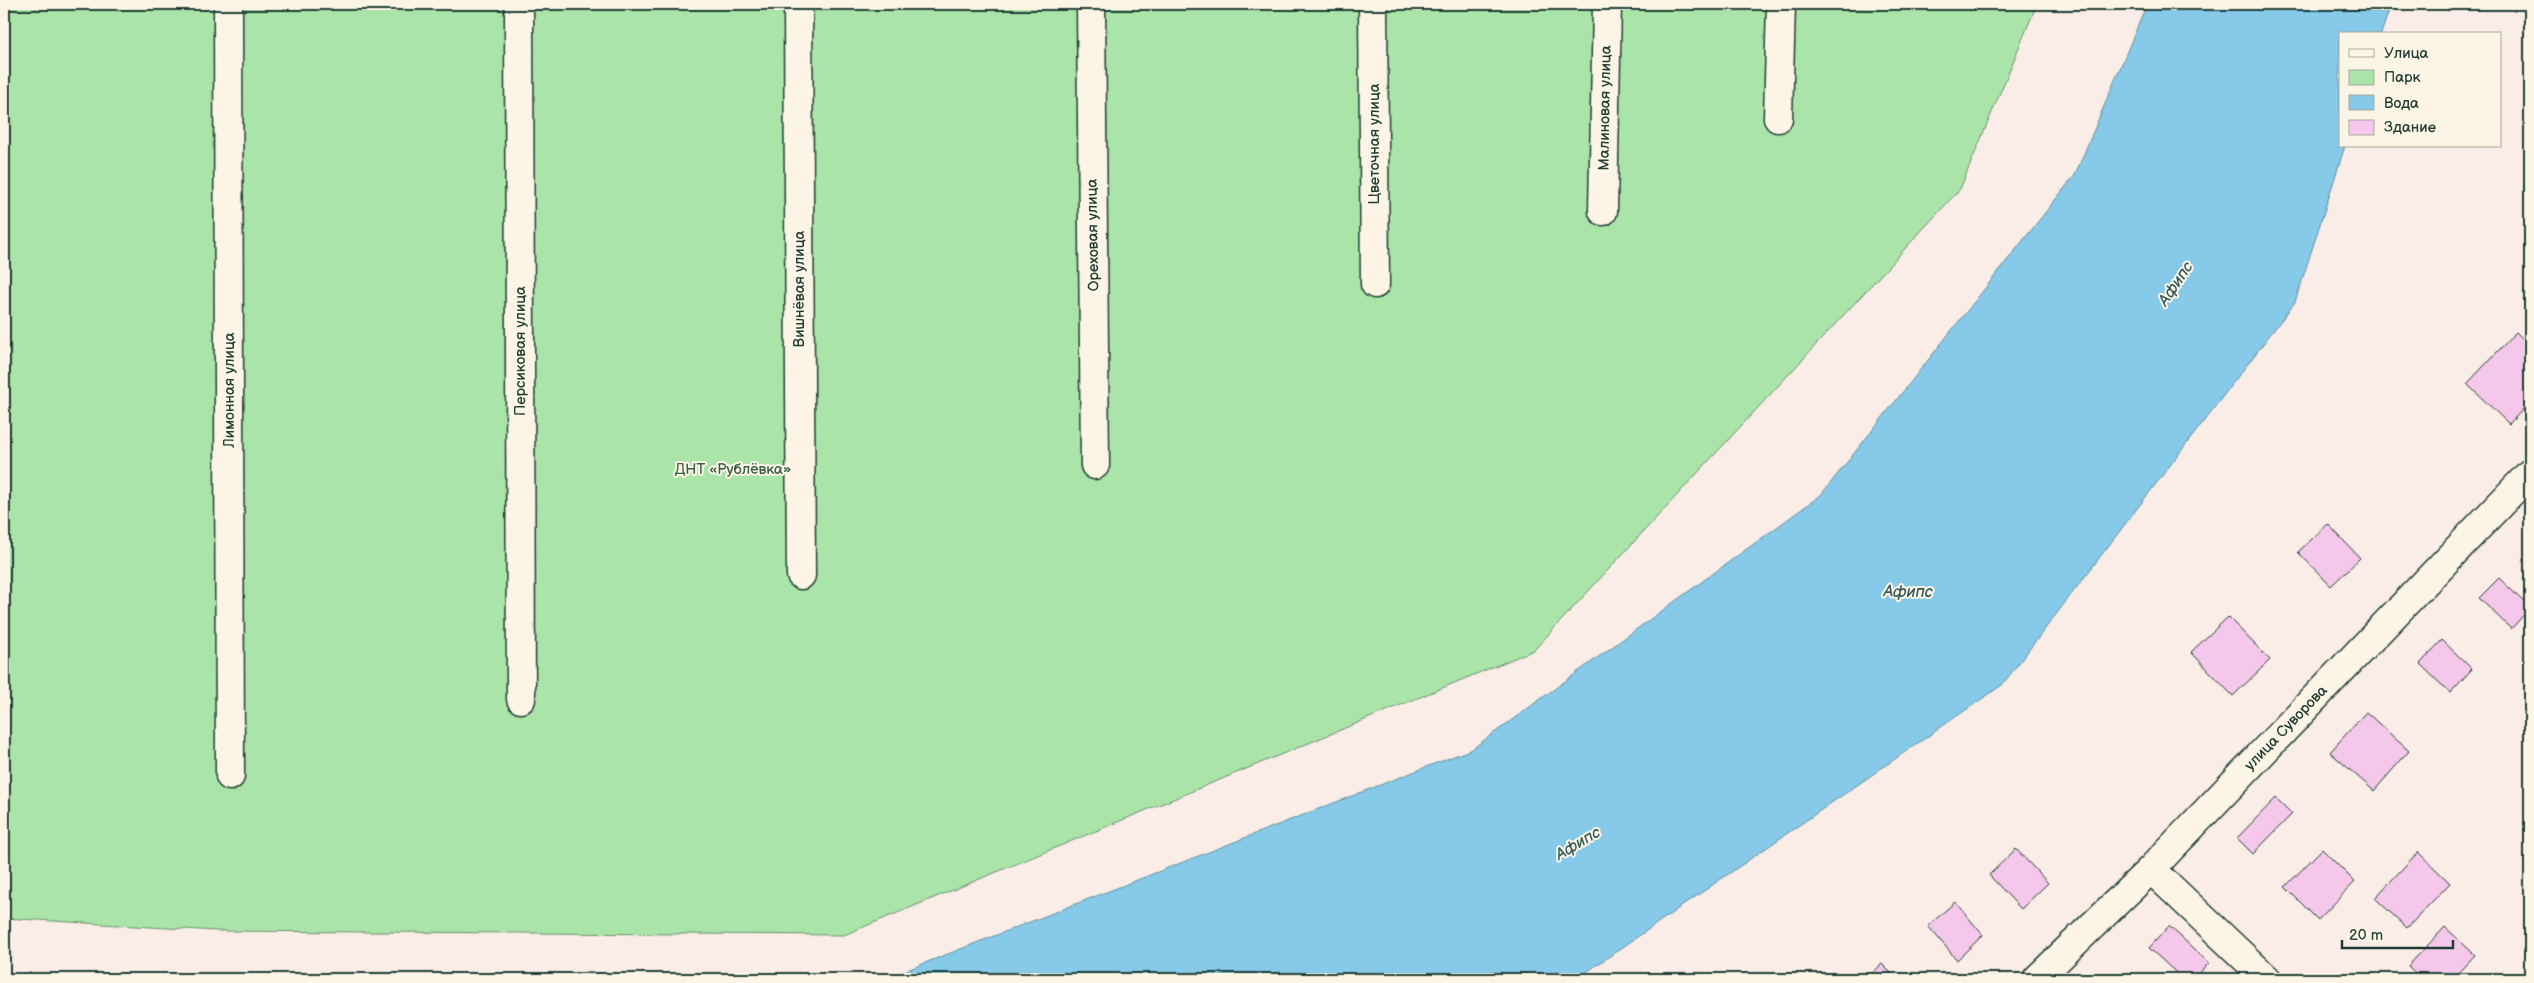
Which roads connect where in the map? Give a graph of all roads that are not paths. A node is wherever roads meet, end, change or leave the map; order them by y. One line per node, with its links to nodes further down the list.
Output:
1 (228, 4): 15 (street, Лимонная улица)
2 (519, 4): 14 (street, Персиковая улица)
3 (798, 4): 13 (street, Вишнёвая улица)
4 (1091, 4): 11 (street, Ореховая улица)
5 (1373, 4): 10 (street, Цветочная улица)
6 (1607, 4): 9 (street, Малиновая улица)
7 (1781, 4): 8 (street)
8 (1778, 118)
9 (1603, 212)
10 (1375, 284)
11 (1095, 465)
12 (2530, 473): 16 (street, улица Суворова)
13 (801, 575)
14 (522, 699)
15 (230, 776)
16 (2151, 869): 17 (street, улица Суворова); 18 (street)
17 (2037, 979)
18 (2267, 979)

